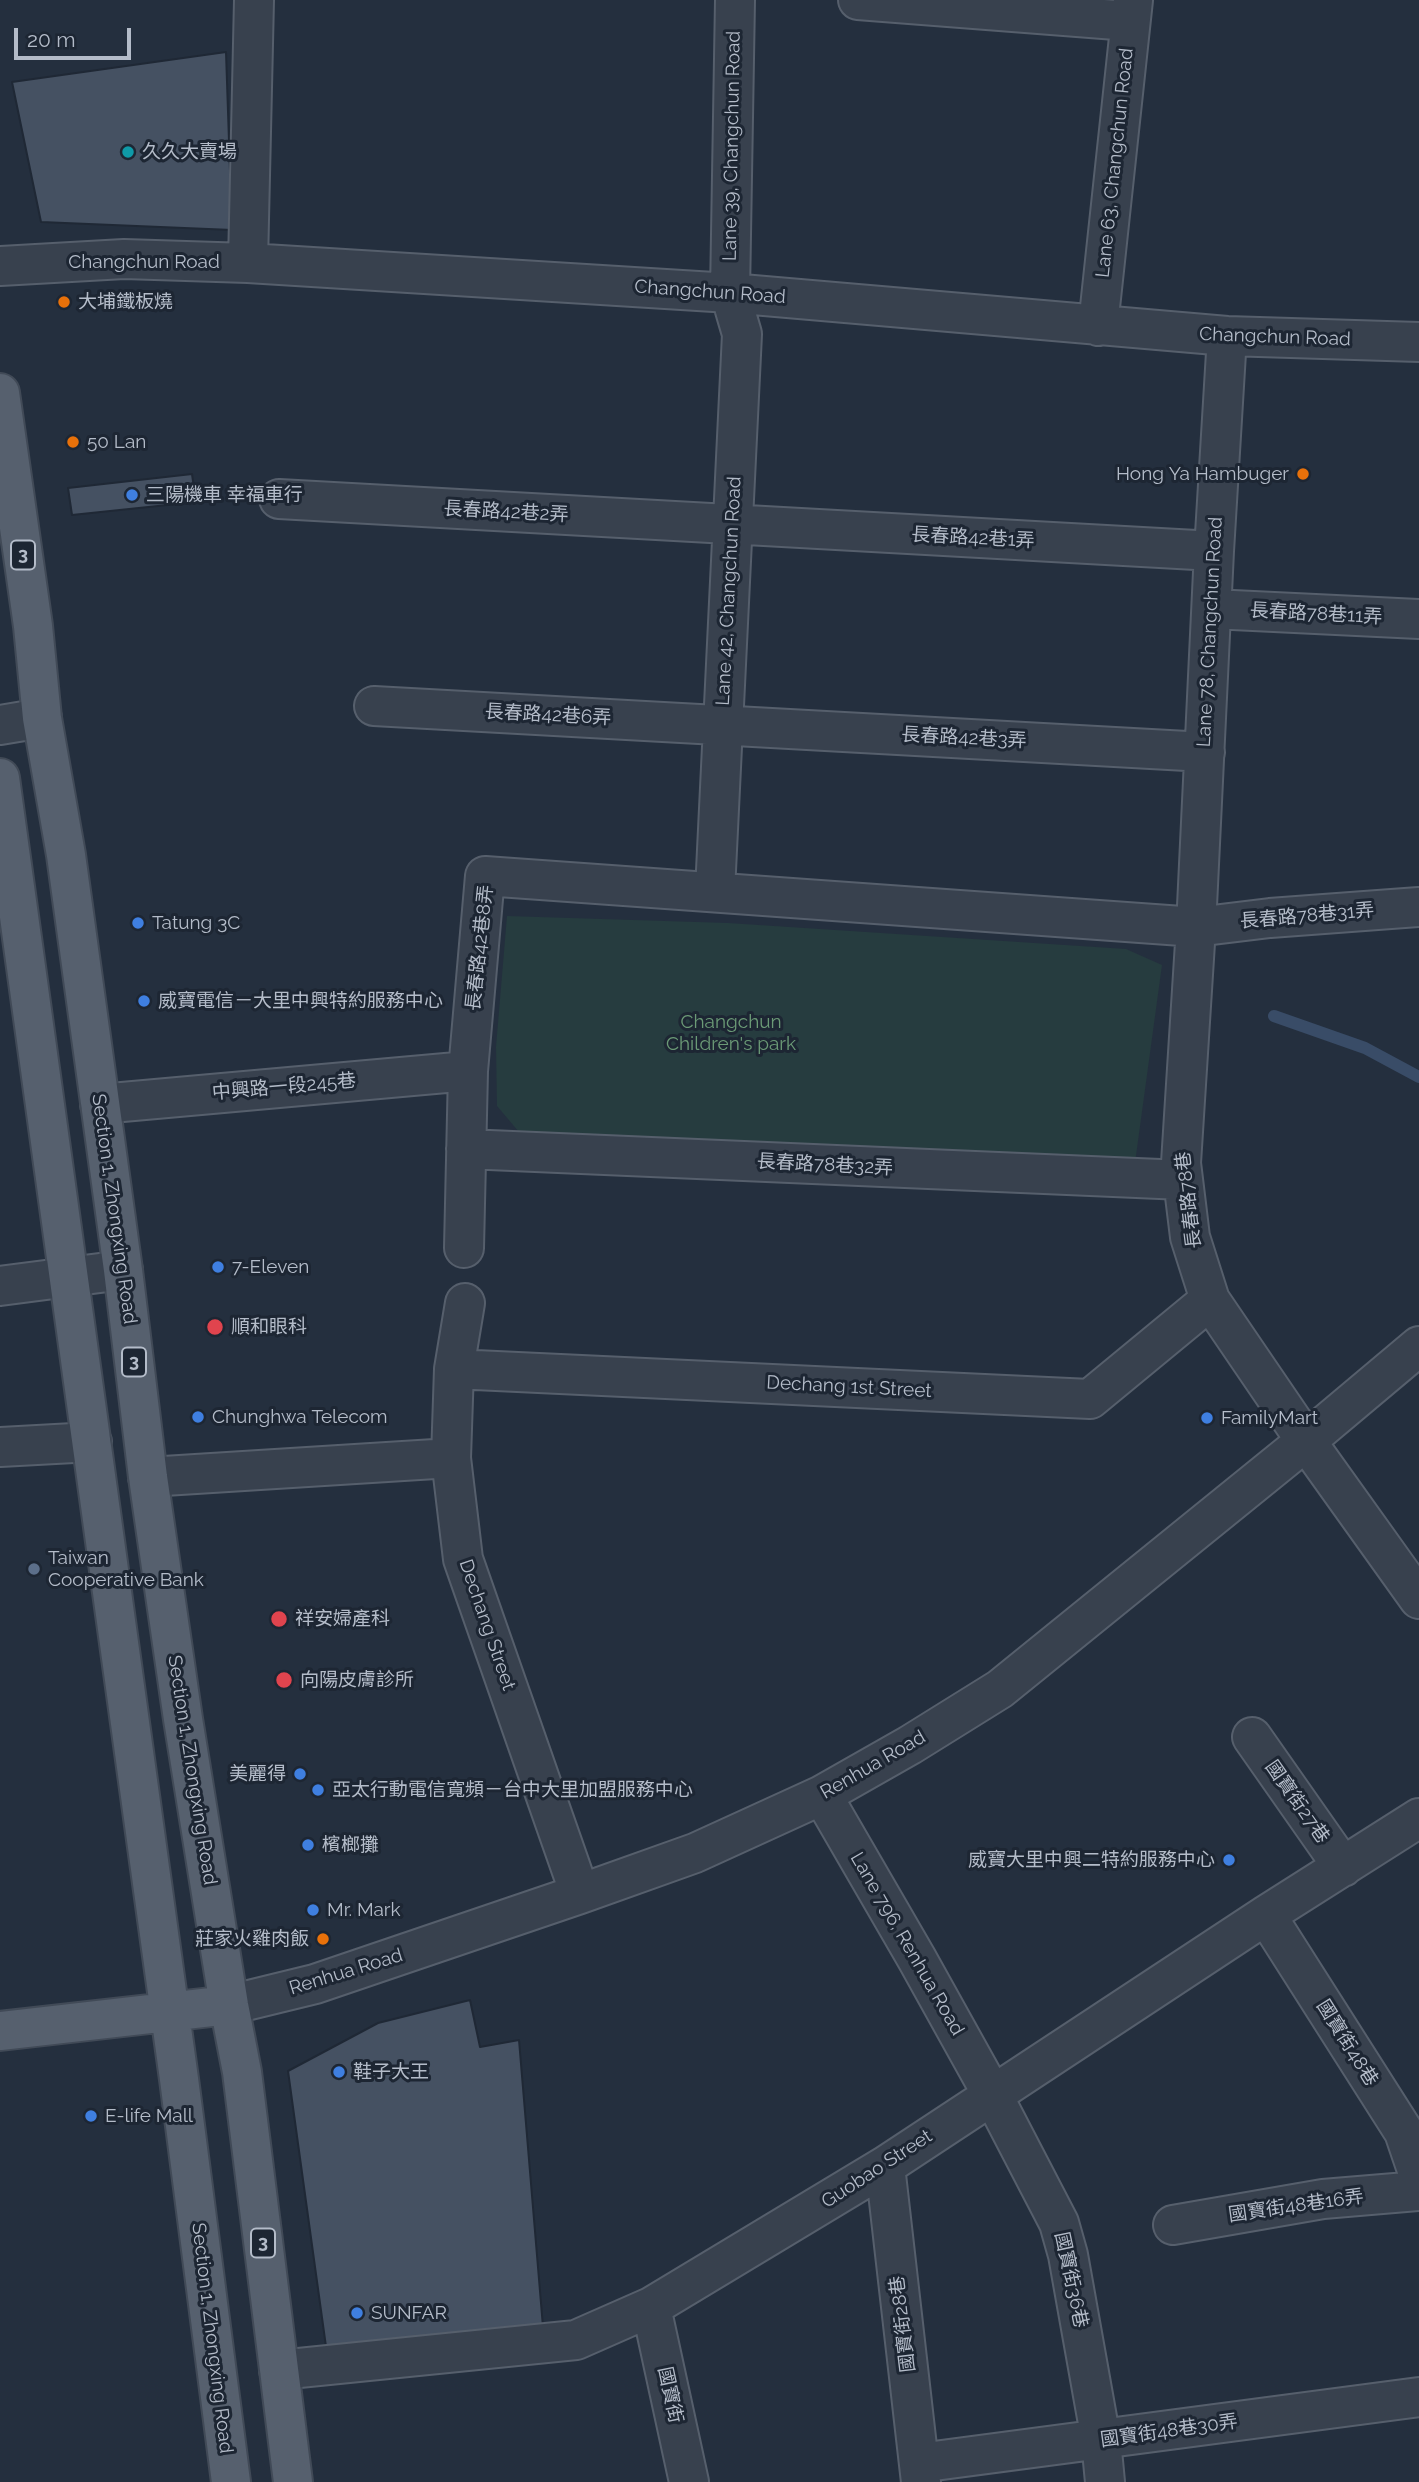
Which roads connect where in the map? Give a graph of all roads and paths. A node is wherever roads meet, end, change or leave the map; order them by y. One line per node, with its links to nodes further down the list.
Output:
1 (254, 0): 5 (street)
2 (734, 0): 7 (street, Lane 39, Changchun Road)
3 (858, 0): 4 (street)
4 (1131, 10): 8 (street, Lane 63, Changchun Road)
5 (248, 263): 6 (street, Changchun Road); 7 (street, Changchun Road)
6 (0, 266)
7 (730, 293): 8 (street, Changchun Road); 13 (street, Lane 42, Changchun Road)
8 (1098, 326): 9 (street, Changchun Road)
9 (1227, 336): 10 (street, Changchun Road); 14 (street, Lane 78, Changchun Road)
10 (1419, 342)
11 (0, 393): 18 (main road, Section 1, Zhongxing Road / 3)
12 (279, 499): 13 (street, 長春路42巷2弄)
13 (733, 524): 14 (street, 長春路42巷1弄); 20 (street, Lane 42, Changchun Road)
14 (1214, 551): 15 (street, Lane 78, Changchun Road)
15 (1212, 610): 16 (street, 長春路78巷11弄); 21 (street, Lane 78, Changchun Road)
16 (1419, 619)
17 (373, 706): 20 (street, 長春路42巷6弄)
18 (42, 718): 19 (street); 27 (main road, Section 1, Zhongxing Road / 3)
19 (0, 725)
20 (722, 725): 21 (street, 長春路42巷3弄); 23 (street, Lane 42, Changchun Road)
21 (1205, 752): 25 (street, Lane 78, Changchun Road)
22 (0, 778): 32 (main road, Section 1, Zhongxing Road)
23 (715, 891): 25 (street, 長春路78巷31弄); 26 (street, 長春路42巷8弄)
24 (1419, 907): 25 (street, 長春路78巷31弄)
25 (1196, 927): 29 (street, 長春路78巷)
26 (468, 1070): 27 (street, 中興路一段245巷); 28 (street, 長春路42巷8弄)
27 (100, 1104): 31 (main road, Section 1, Zhongxing Road / 3)
28 (466, 1149): 29 (street, 長春路78巷32弄); 30 (street, 長春路42巷8弄)
29 (1183, 1180): 34 (street, 長春路78巷)
30 (464, 1248)
31 (123, 1270): 32 (street); 42 (main road, Section 1, Zhongxing Road / 3)
32 (69, 1276): 33 (street); 39 (main road, Section 1, Zhongxing Road)
33 (0, 1286)
34 (1209, 1300): 37 (street, Dechang 1st Street); 38 (street, 長春路78巷)
35 (465, 1303): 37 (street, Dechang Street)
36 (1419, 1346): 38 (street, Renhua Road)
37 (454, 1369): 41 (street, Dechang Street)
38 (1306, 1441): 43 (street, 長春路78巷); 45 (street, Renhua Road)
39 (92, 1442): 40 (street); 51 (main road, Section 1, Zhongxing Road)
40 (0, 1447)
41 (451, 1458): 42 (street); 48 (street, Dechang Street)
42 (148, 1476): 50 (main road, Section 1, Zhongxing Road / 3)
43 (1419, 1599)
44 (1252, 1737): 47 (street, 國寶街27巷)
45 (822, 1795): 48 (street, Renhua Road); 53 (street, Lane 796, Renhua Road)
46 (1419, 1818): 47 (street, Guobao Street)
47 (1342, 1867): 49 (street, Guobao Street)
48 (580, 1894): 50 (street, Renhua Road)
49 (1266, 1915): 53 (street, Guobao Street); 55 (street, 國寶街48巷)
50 (229, 2005): 51 (main road); 59 (main road, Section 1, Zhongxing Road / 3)
51 (168, 2012): 52 (main road); 63 (main road, Section 1, Zhongxing Road)
52 (0, 2031)
53 (992, 2094): 54 (street, Guobao Street); 61 (street, 國寶街36巷)
54 (885, 2166): 58 (street, Guobao Street); 62 (street, 國寶街28巷)
55 (1419, 2176)
56 (1419, 2191): 57 (street, 國寶街48巷16弄)
57 (1173, 2225)
58 (652, 2307): 59 (street, Guobao Street); 65 (street, 國寶街)
59 (279, 2370): 64 (main road, Section 1, Zhongxing Road / 3)
60 (1419, 2397): 61 (street, 國寶街48巷30弄)
61 (1101, 2440): 62 (street, 國寶街48巷30弄); 66 (street, 國寶街36巷)
62 (920, 2473)
63 (231, 2482)
64 (293, 2482)
65 (689, 2482)
66 (1105, 2482)

